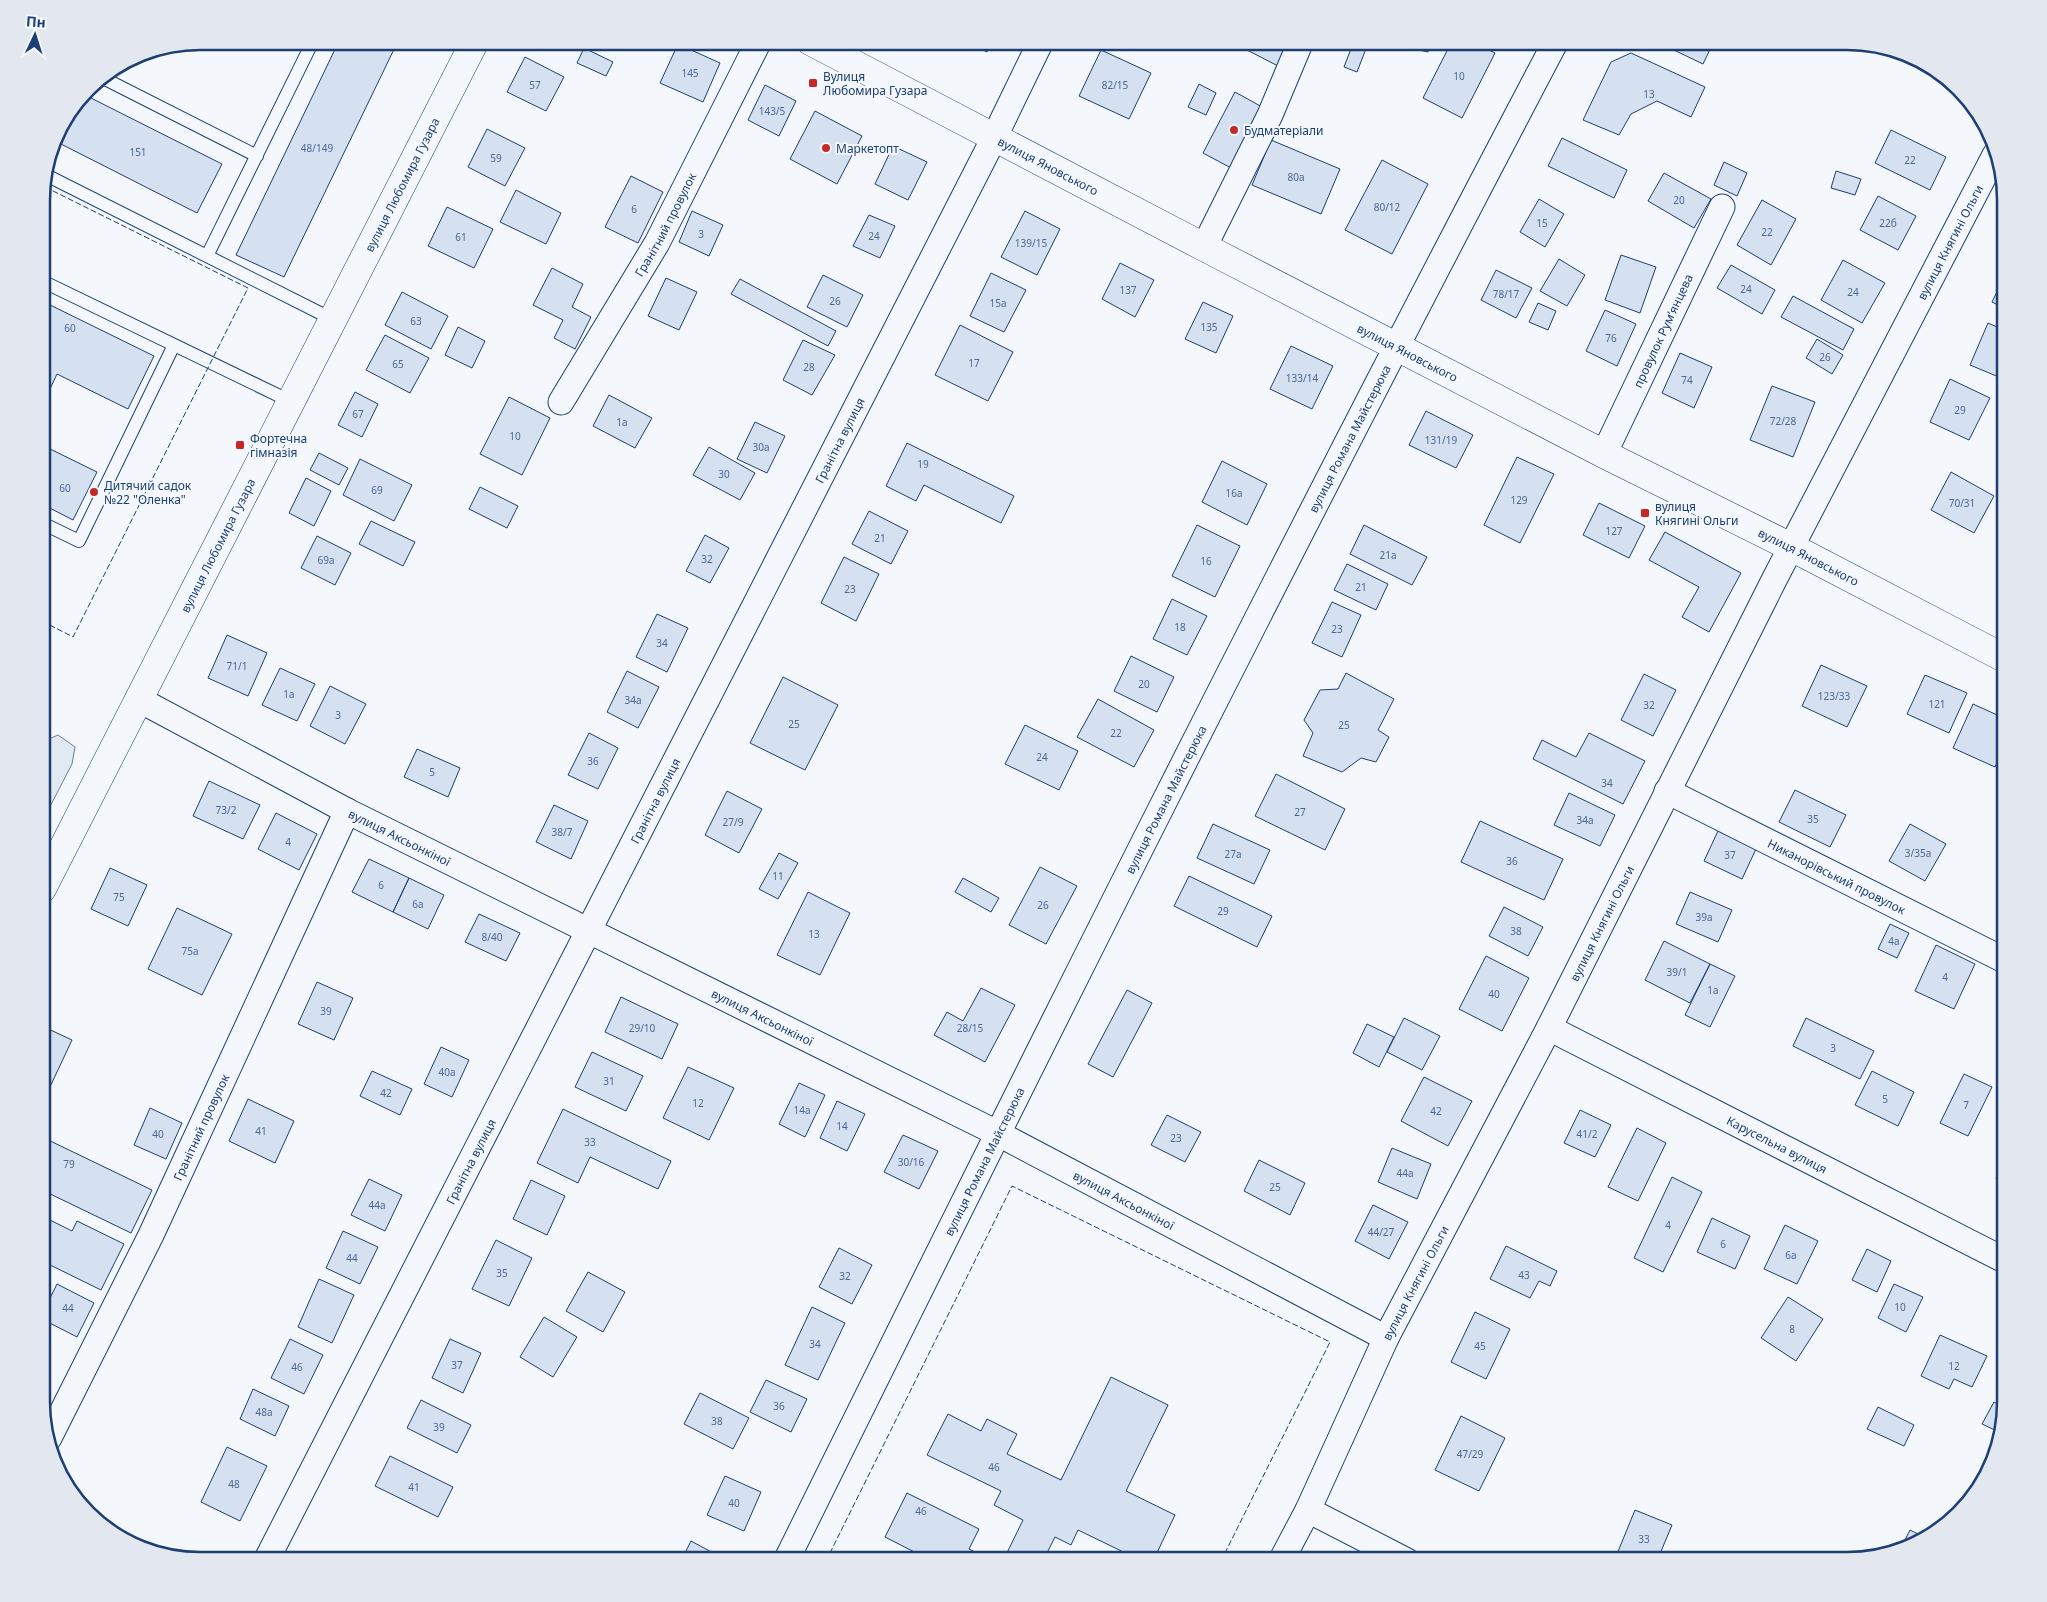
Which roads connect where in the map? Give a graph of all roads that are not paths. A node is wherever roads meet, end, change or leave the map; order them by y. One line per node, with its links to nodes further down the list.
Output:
1 (309, 50): 10 (lane)
2 (470, 50): 17 (main road, вулиця Любомира Гузара)
3 (754, 50): 21 (street, Гранітний провулок)
4 (827, 50): 9 (main road, вулиця Яновського)
5 (1037, 50): 9 (street, Гранітна вулиця)
6 (1297, 50): 14 (street)
7 (1551, 50): 19 (street, вулиця Романа Майстерюка)
8 (109, 81): 10 (lane)
9 (994, 138): 14 (main road, вулиця Яновського); 30 (street, Гранітна вулиця)
10 (257, 156): 15 (lane)
11 (1992, 161): 24 (street, вулиця Княгині Ольги)
12 (52, 178): 15 (lane)
13 (1722, 207): 22 (street, провулок Румʼянцева)
14 (1204, 247): 19 (main road, вулиця Яновського)
15 (207, 256): 17 (lane)
16 (50, 285): 18 (lane)
17 (332, 319): 20 (main road, вулиця Любомира Гузара)
18 (174, 345): 20 (lane); 23 (lane)
19 (1397, 346): 22 (main road, вулиця Яновського); 33 (street, вулиця Романа Майстерюка)
20 (292, 402): 26 (main road, вулиця Любомира Гузара)
21 (561, 402)
22 (1604, 454): 24 (main road, вулиця Яновського)
23 (50, 527)
24 (1793, 548): 25 (main road, вулиця Яновського); 27 (street, вулиця Княгині Ольги)
25 (1997, 655)
26 (138, 699): 28 (street, вулиця Аксьонкіної); 29 (main road, вулиця Любомира Гузара)
27 (1667, 792): 31 (street, Никанорівський провулок); 32 (street, вулиця Княгині Ольги)
28 (347, 811): 30 (street, вулиця Аксьонкіної); 36 (street, Гранітний провулок)
29 (50, 873)
30 (588, 930): 33 (street, вулиця Аксьонкіної); 38 (street, Гранітна вулиця)
31 (1997, 957)
32 (1549, 1028): 34 (street, Карусельна вулиця); 35 (street, вулиця Княгині Ольги)
33 (997, 1133): 35 (street, вулиця Аксьонкіної); 39 (street, вулиця Романа Майстерюка)
34 (1997, 1257)
35 (1386, 1338): 37 (street, вулиця Княгині Ольги)
36 (53, 1430)
37 (1308, 1510): 40 (street, вулиця Княгині Ольги); 41 (street)
38 (271, 1552)
39 (790, 1552)
40 (1286, 1552)
41 (1390, 1552)

